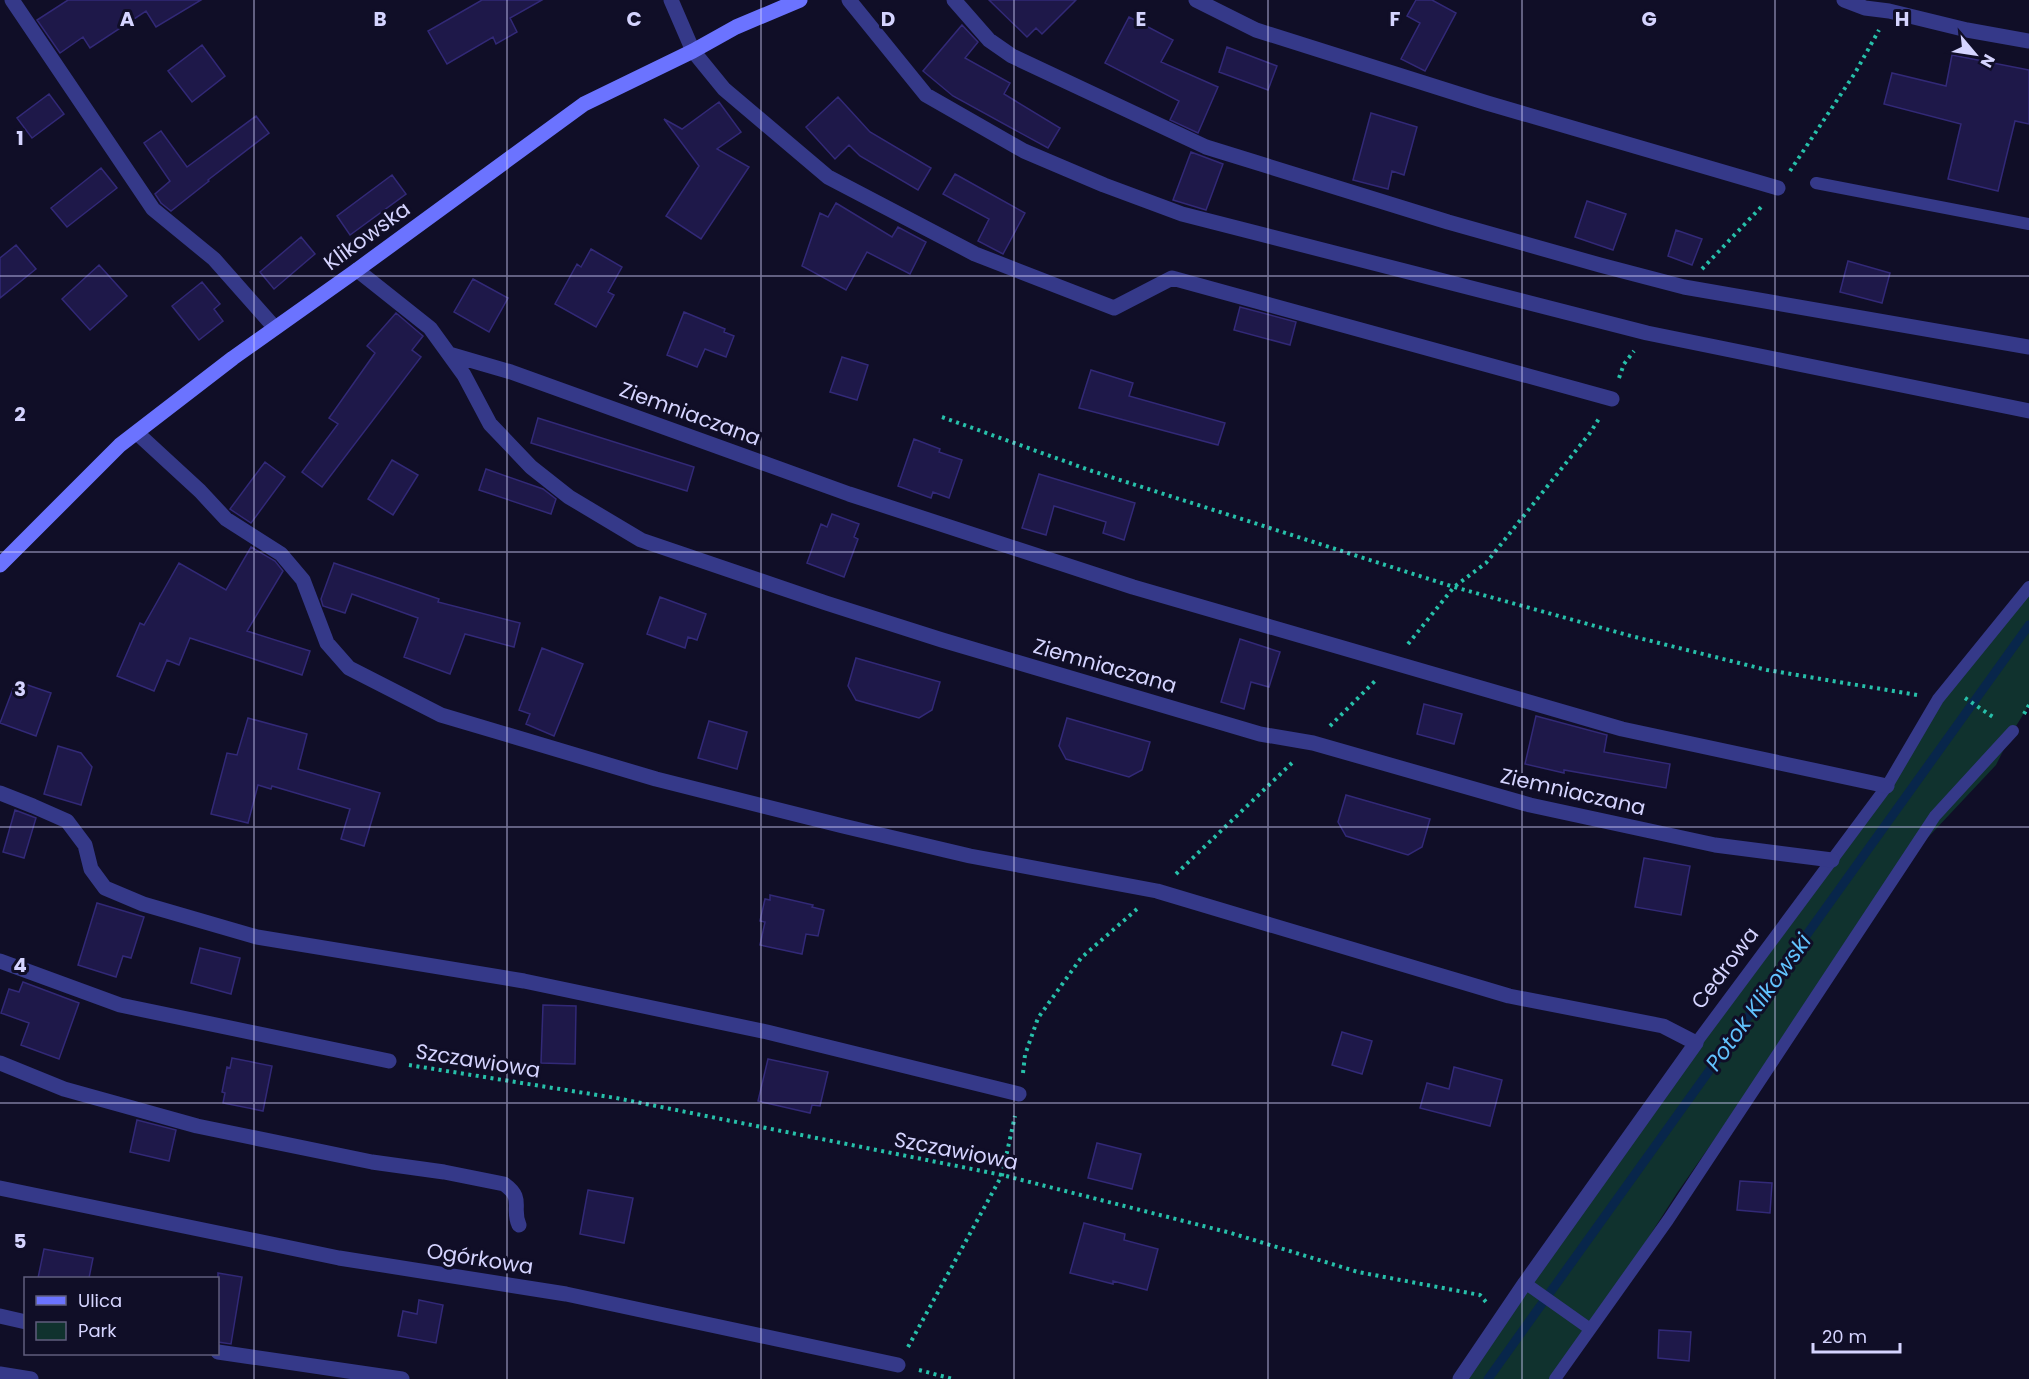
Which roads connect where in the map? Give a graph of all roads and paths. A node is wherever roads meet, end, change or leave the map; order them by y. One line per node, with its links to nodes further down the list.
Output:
1 (12, 0): 16 (street)
2 (671, 0): 10 (street)
3 (800, 0): 10 (street, Klikowska)
4 (849, 0): 17 (street)
5 (954, 0): 15 (street)
6 (1196, 0): 12 (street)
7 (1844, 0): 8 (street)
8 (1889, 11): 9 (street); 12 (path)
9 (2029, 41)
10 (693, 51): 14 (street, Klikowska); 20 (street)
11 (1816, 183): 13 (lane)
12 (1778, 188): 15 (path)
13 (2029, 224)
14 (357, 270): 16 (street, Klikowska); 19 (street, Ziemniaczana)
15 (1684, 287): 18 (street)
16 (275, 328): 23 (street, Klikowska)
17 (1647, 333): 20 (path); 21 (street)
18 (2029, 347)
19 (449, 354): 27 (street, Ziemniaczana); 31 (street, Ziemniaczana)
20 (1612, 399): 25 (path)
21 (2029, 411)
22 (942, 417): 25 (path)
23 (137, 433): 24 (street, Klikowska); 35 (street)
24 (0, 565)
25 (1454, 587): 27 (path); 29 (path)
26 (2029, 587): 28 (lane, Cedrowa)
27 (1393, 663): 31 (path); 32 (street, Ziemniaczana)
28 (1950, 687): 29 (lane, Cedrowa); 30 (path)
29 (1938, 699): 32 (lane, Cedrowa)
30 (2013, 731): 48 (lane)
31 (1313, 743): 34 (street, Ziemniaczana); 35 (path)
32 (1887, 786): 34 (lane, Cedrowa)
33 (0, 794): 40 (street)
34 (1832, 861): 37 (lane, Cedrowa)
35 (1157, 891): 37 (street); 40 (path)
36 (0, 962): 38 (street)
37 (1695, 1042): 44 (street, Cedrowa)
38 (389, 1061): 41 (path, Szczawiowa)
39 (0, 1063): 43 (street)
40 (1019, 1094): 41 (path)
41 (1002, 1174): 46 (path, Szczawiowa); 50 (path)
42 (0, 1188): 50 (street, Ogórkowa)
43 (519, 1225)
44 (1525, 1284): 46 (street, Cedrowa); 48 (lane)
45 (0, 1316): 47 (street)
46 (1501, 1318): 55 (street, Cedrowa)
47 (24, 1322)
48 (1590, 1329): 56 (lane)
49 (219, 1352): 53 (street)
50 (897, 1365): 54 (path)
51 (0, 1374): 52 (street)
52 (31, 1379)
53 (402, 1379)
54 (953, 1379)
55 (1460, 1379)
56 (1555, 1379)

